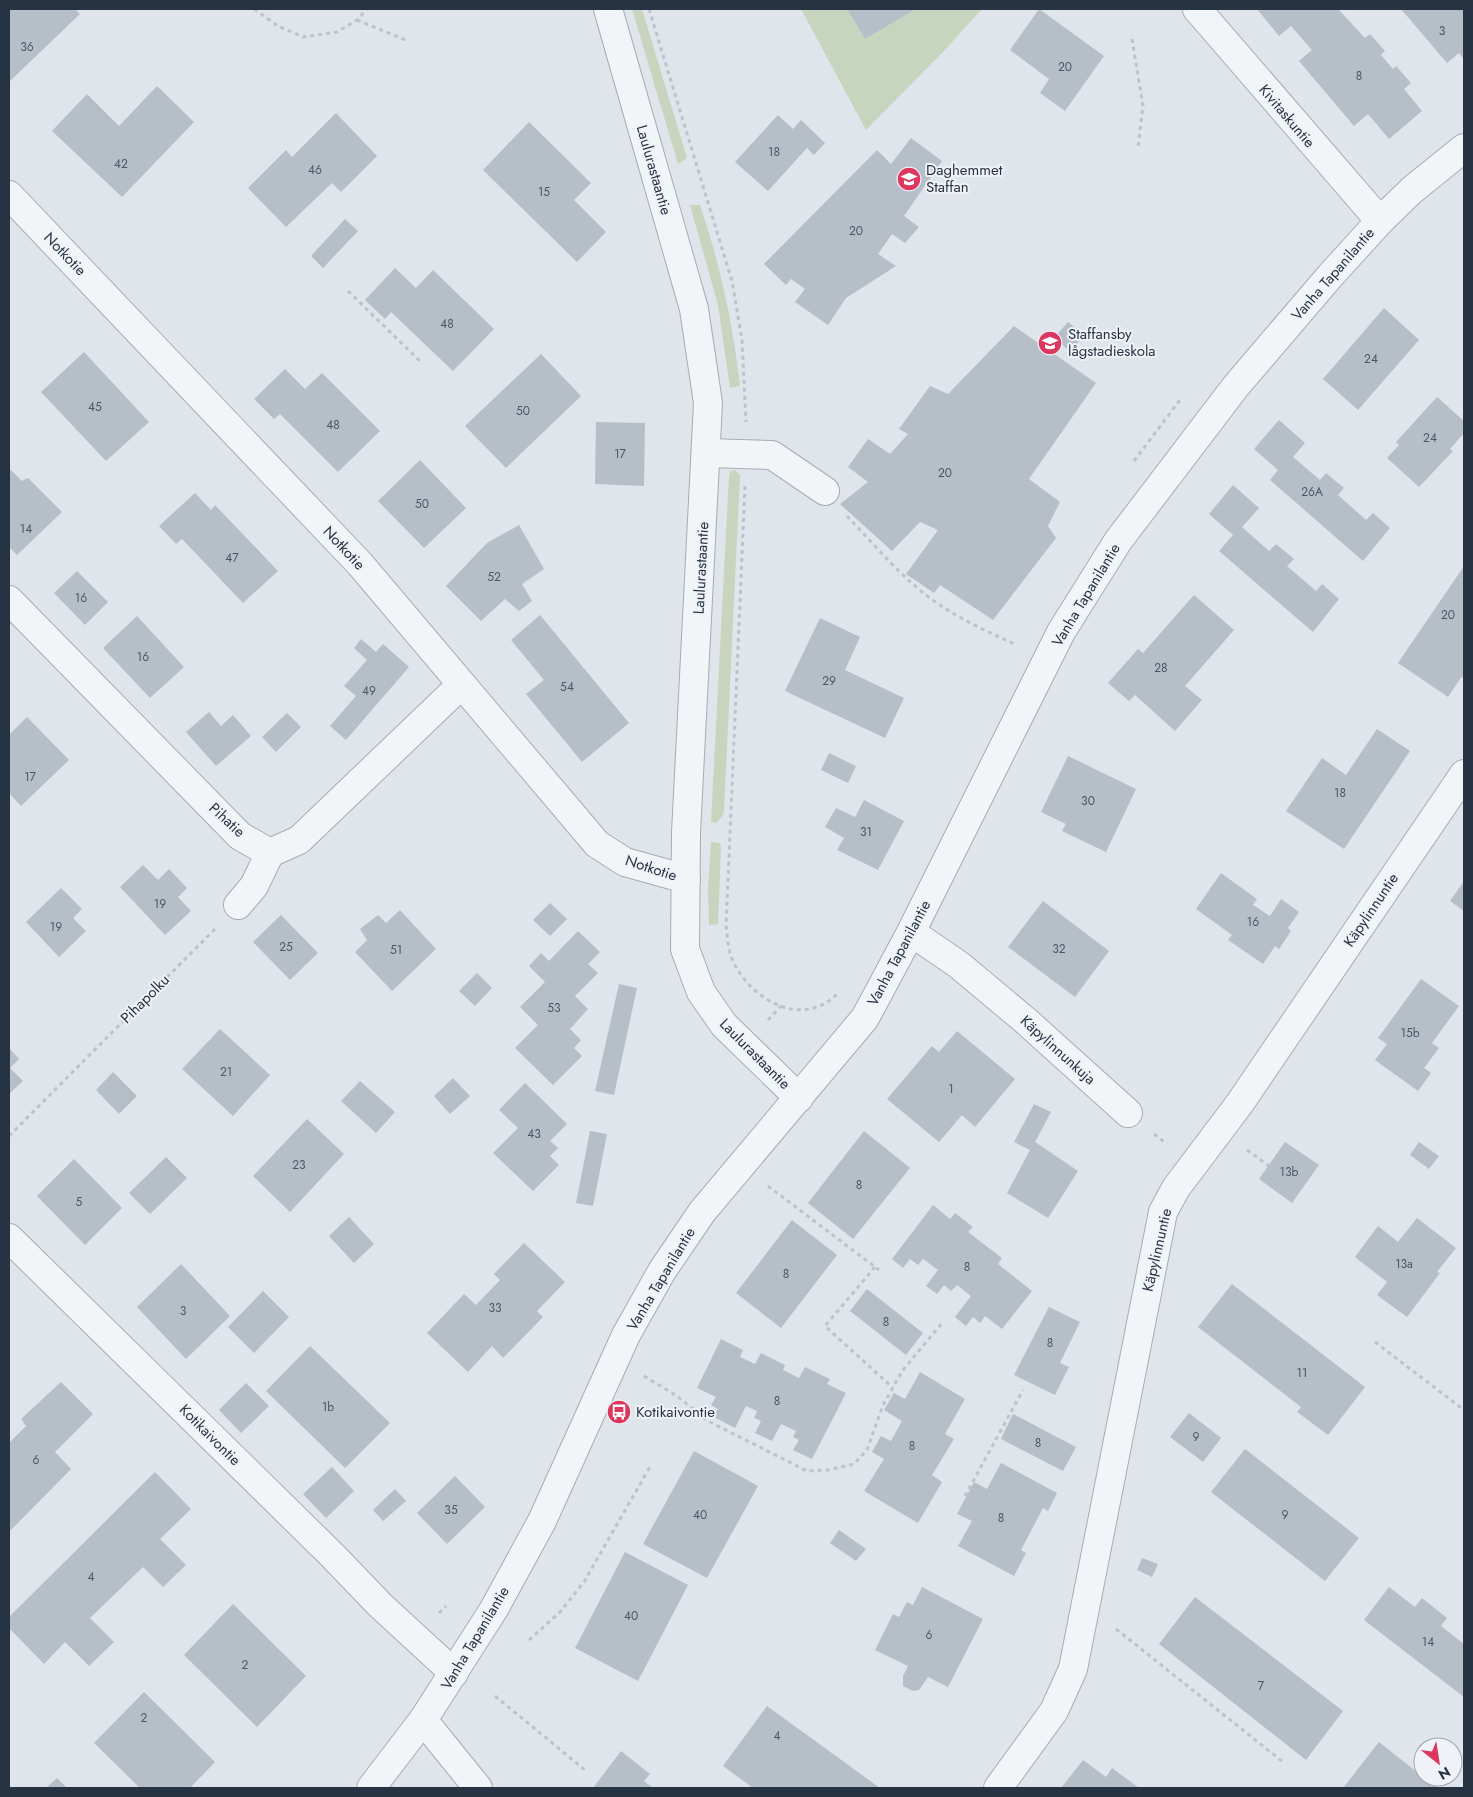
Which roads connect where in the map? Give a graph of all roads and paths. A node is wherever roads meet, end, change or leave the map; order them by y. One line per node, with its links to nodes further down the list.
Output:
1 (254, 9): 5 (path)
2 (368, 9): 5 (path)
3 (608, 9): 14 (street, Laulurastaantie)
4 (1197, 9): 11 (street, Kivitaskuntie)
5 (357, 20): 7 (path)
6 (1132, 39): 8 (path)
7 (408, 41)
8 (1138, 147)
9 (1464, 148): 11 (street, Vanha Tapanilantie)
10 (9, 195): 18 (street, Notkotie)
11 (1380, 221): 23 (street, Vanha Tapanilantie)
12 (348, 291): 13 (path)
13 (422, 363)
14 (707, 453): 15 (street); 21 (street, Laulurastaantie)
15 (825, 490): 17 (path)
16 (9, 600): 20 (street, Pihatie)
17 (1022, 648)
18 (461, 685): 20 (street); 21 (street, Notkotie)
19 (1464, 774): 28 (street, Käpylinnuntie)
20 (270, 852): 22 (street)
21 (686, 879): 24 (street, Laulurastaantie)
22 (238, 905): 26 (path, Pihapolku)
23 (912, 932): 24 (street, Vanha Tapanilantie); 25 (street, Käpylinnunkuja)
24 (800, 1098): 42 (street, Vanha Tapanilantie)
25 (1128, 1113): 28 (path)
26 (9, 1136)
27 (762, 1181): 30 (path)
28 (1176, 1188): 49 (street, Käpylinnuntie)
29 (9, 1238): 42 (street, Kotikaivontie)
30 (874, 1267): 31 (path); 35 (path)
31 (880, 1270)
32 (942, 1323): 35 (path)
33 (1374, 1342): 37 (path)
34 (637, 1372): 35 (path)
35 (893, 1388)
36 (1023, 1390): 39 (path)
37 (1464, 1410)
38 (651, 1465): 41 (path)
39 (964, 1496)
40 (1111, 1626): 45 (path)
41 (529, 1640)
42 (454, 1673): 44 (street, Vanha Tapanilantie)
43 (495, 1696): 46 (path)
44 (423, 1720): 47 (street, Vanha Tapanilantie); 48 (street)
45 (1282, 1762)
46 (585, 1770)
47 (371, 1788)
48 (478, 1788)
49 (998, 1788)

